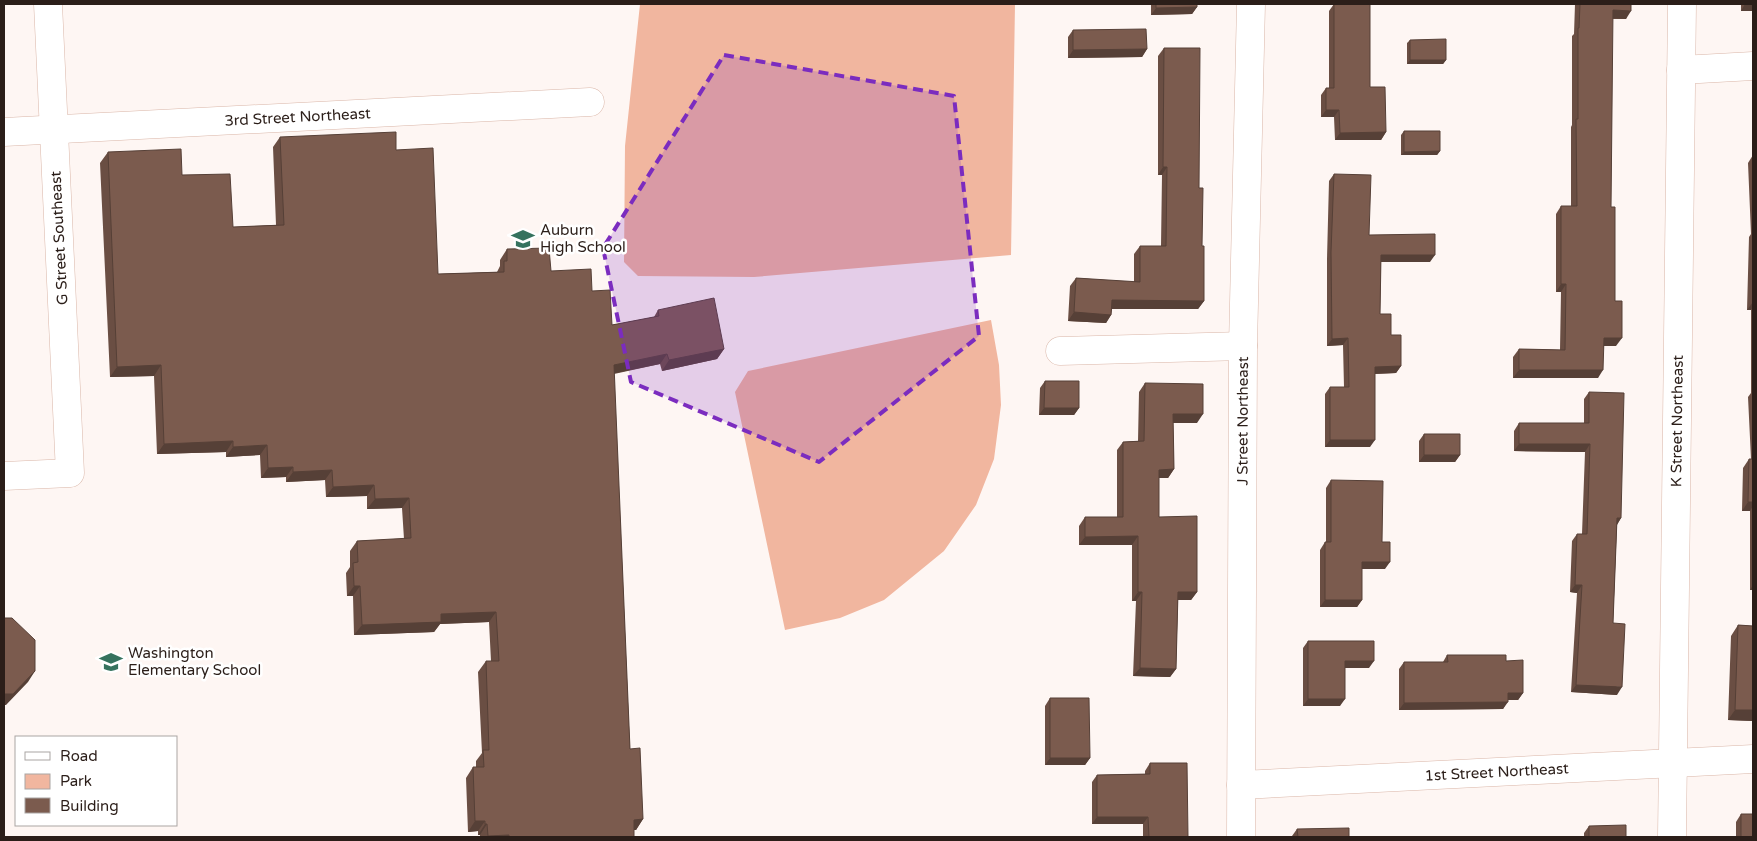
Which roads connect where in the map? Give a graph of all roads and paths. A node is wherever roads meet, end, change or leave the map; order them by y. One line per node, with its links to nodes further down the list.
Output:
1 (48, 4): 7 (street, G Street Southeast)
2 (1251, 4): 9 (street, J Street Northeast)
3 (1682, 4): 5 (street, K Street Northeast)
4 (1753, 66): 5 (street)
5 (1681, 70): 13 (street, K Street Northeast)
6 (590, 102): 7 (street, 3rd Street Northeast)
7 (54, 129): 8 (street, 3rd Street Northeast); 11 (street, G Street Southeast)
8 (4, 132)
9 (1243, 346): 10 (street); 14 (street, J Street Northeast)
10 (1060, 351)
11 (4, 476)
12 (1753, 759): 13 (street, 1st Street Northeast)
13 (1673, 764): 14 (street, 1st Street Northeast); 16 (street, K Street Northeast)
14 (1242, 785): 15 (street, J Street Northeast)
15 (1241, 837)
16 (1672, 837)

